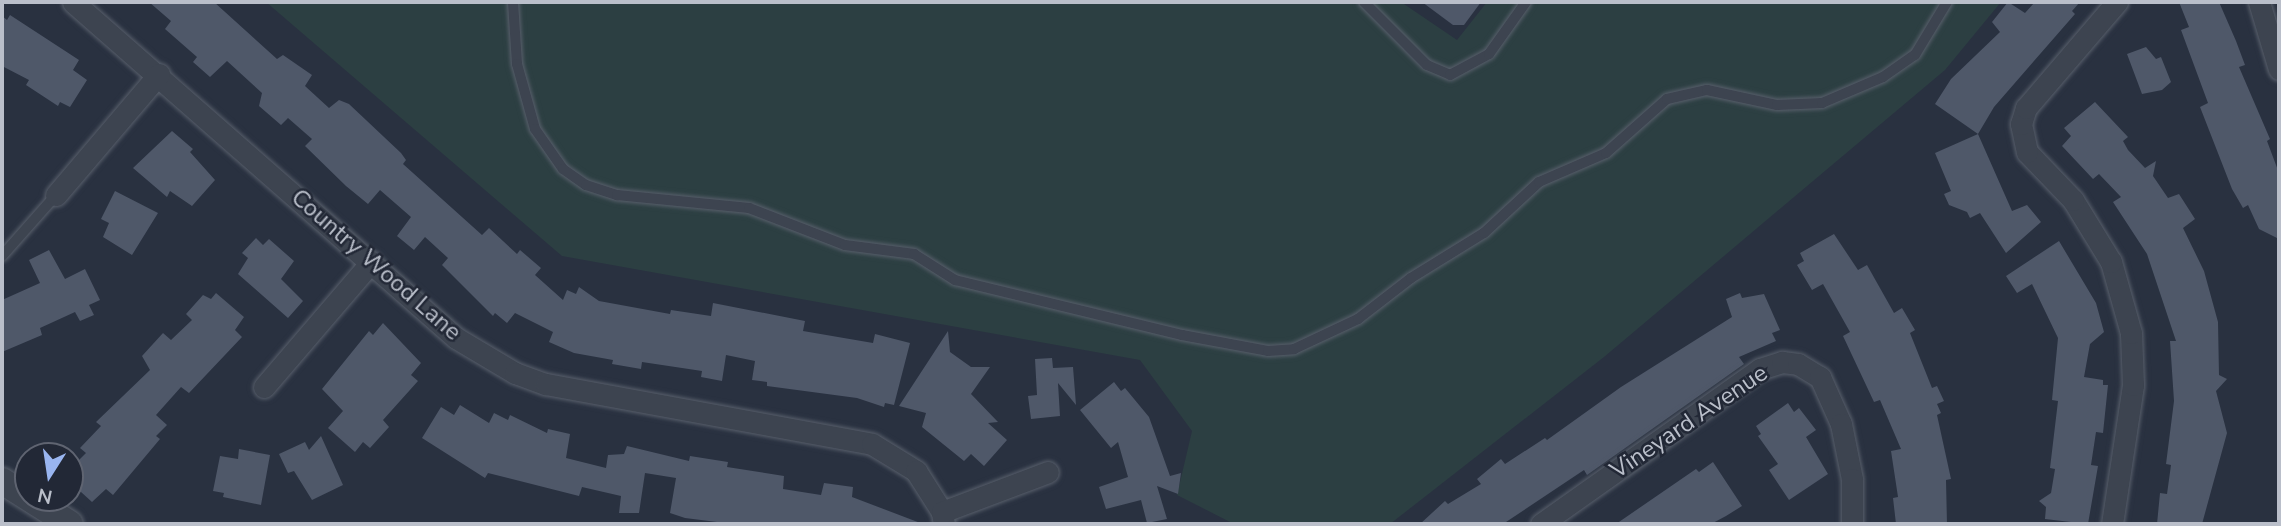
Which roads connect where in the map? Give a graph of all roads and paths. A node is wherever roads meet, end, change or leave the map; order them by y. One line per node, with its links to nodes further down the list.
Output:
1 (73, 2): 9 (street, Country Wood Lane)
2 (513, 2): 5 (lane)
3 (1364, 2): 4 (lane)
4 (1527, 2)
5 (1947, 2)
6 (2117, 2): 20 (street)
7 (2259, 2): 8 (street)
8 (2279, 69)
9 (159, 74): 10 (street); 12 (street, Country Wood Lane)
10 (57, 195): 11 (lane)
11 (2, 256)
12 (371, 262): 13 (street); 16 (street, Country Wood Lane)
13 (264, 387)
14 (1048, 472): 16 (street)
15 (2, 481): 17 (street)
16 (943, 518)
17 (70, 524)
18 (1541, 524): 19 (street, Vineyard Avenue)
19 (1852, 524)
20 (2112, 524)

